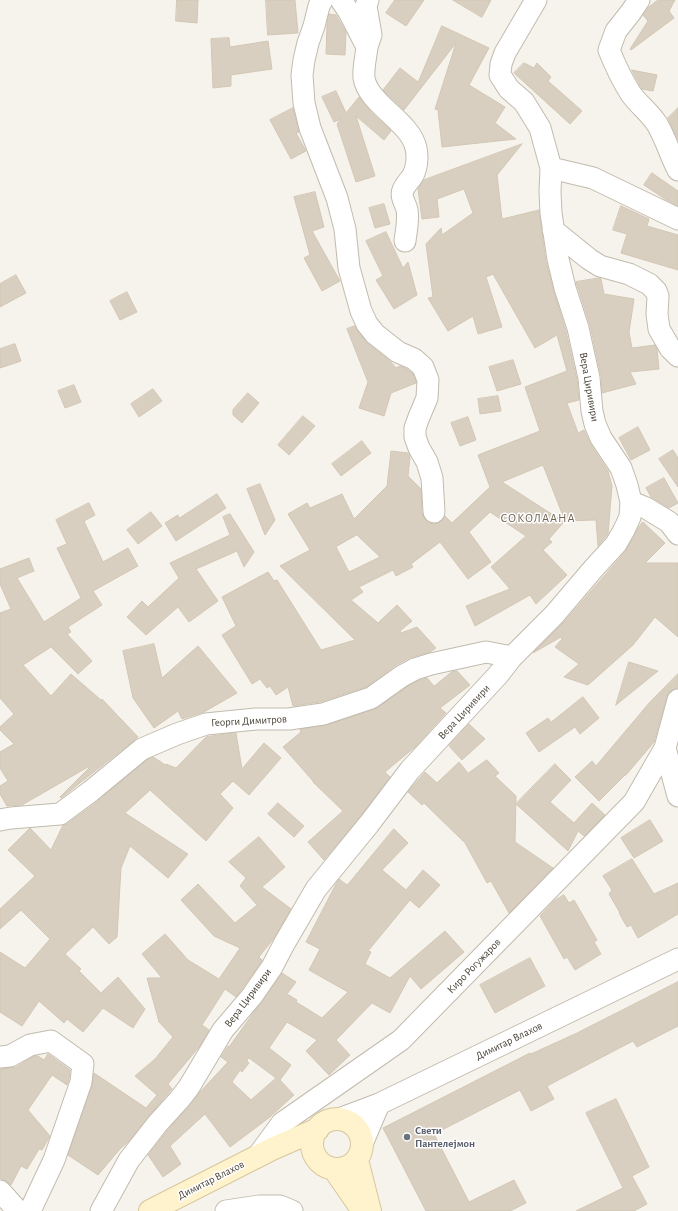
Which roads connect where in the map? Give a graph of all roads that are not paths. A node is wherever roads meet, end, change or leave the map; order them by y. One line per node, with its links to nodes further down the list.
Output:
1 (322, 0): 14 (street)
2 (341, 0): 6 (street)
3 (368, 0): 6 (street)
4 (536, 0): 7 (street)
5 (639, 0): 8 (street)
6 (367, 47): 11 (street)
7 (552, 168): 9 (street); 10 (street, Вера Циривири)
8 (678, 170)
9 (678, 220)
10 (553, 230): 12 (street); 13 (street, Вера Циривири)
11 (405, 241)
12 (678, 356)
13 (631, 502): 15 (street); 16 (street, Вера Циривири)
14 (434, 512)
15 (678, 534)
16 (512, 657): 20 (street, Георги Димитров); 32 (street, Вера Циривири)
17 (678, 700): 18 (street, Киро Рогужаров)
18 (664, 748): 19 (street); 27 (street, Киро Рогужаров)
19 (678, 796)
20 (0, 820)
21 (678, 959): 23 (street, Димитар Влахов)
22 (0, 1057): 31 (street)
23 (379, 1104): 24 (street, Димитар Влахов); 26 (street)
24 (339, 1119): 25 (main road); 26 (main road)
25 (318, 1129): 27 (main road, Димитар Влахов); 28 (main road)
26 (360, 1152): 28 (main road); 37 (main road)
27 (265, 1153): 28 (main road); 33 (main road, Димитар Влахов)
28 (326, 1164): 36 (main road)
29 (0, 1191): 30 (street)
30 (18, 1211)
31 (30, 1211)
32 (101, 1211)
33 (150, 1211)
34 (226, 1211): 35 (street)
35 (292, 1211)
36 (363, 1211)
37 (370, 1211)

